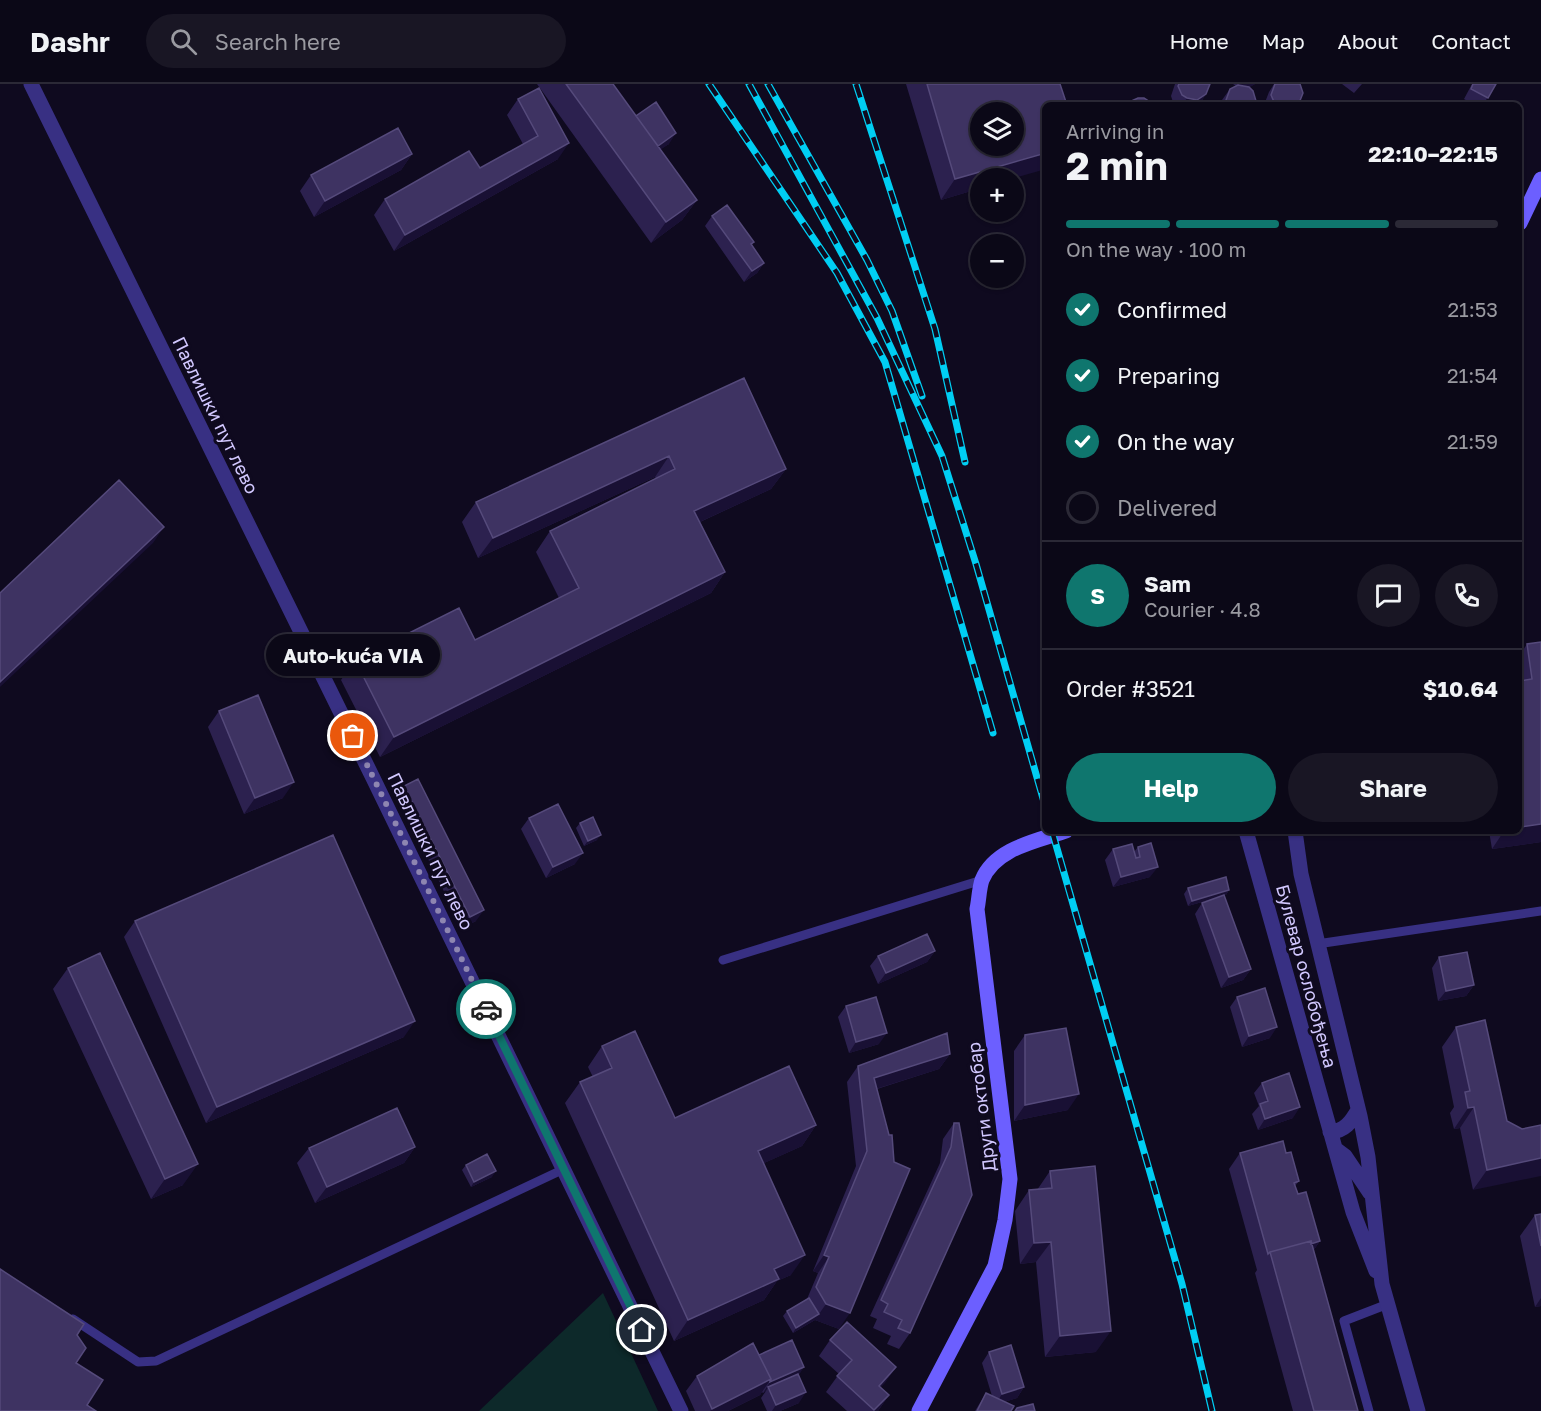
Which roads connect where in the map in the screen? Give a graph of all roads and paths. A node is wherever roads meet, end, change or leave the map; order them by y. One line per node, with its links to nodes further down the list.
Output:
1 (31, 84): 14 (street, Павлишки пут лево)
2 (1541, 178): 3 (main road)
3 (1522, 219)
4 (1057, 834): 7 (main road)
5 (1247, 834): 12 (street, Булевар ослобођења)
6 (1295, 834): 9 (street, Булевар ослобођења)
7 (982, 880): 10 (lane); 20 (main road, Други октобар)
8 (1541, 911): 9 (lane)
9 (1317, 944): 11 (street, Булевар ослобођења)
10 (723, 960)
11 (1358, 1110): 12 (street); 15 (street, Булевар ослобођења)
12 (1330, 1132): 13 (street, Булевар ослобођења)
13 (1335, 1148): 15 (street, Булевар ослобођења); 16 (street, Булевар ослобођења)
14 (564, 1170): 18 (lane); 19 (street, Павлишки пут лево)
15 (1373, 1198): 16 (street, Булевар ослобођења)
16 (1382, 1284): 17 (street, Булевар ослобођења)
17 (1388, 1304): 21 (lane); 22 (street, Булевар ослобођења)
18 (69, 1316)
19 (681, 1411)
20 (919, 1411)
21 (1369, 1411)
22 (1418, 1411)

